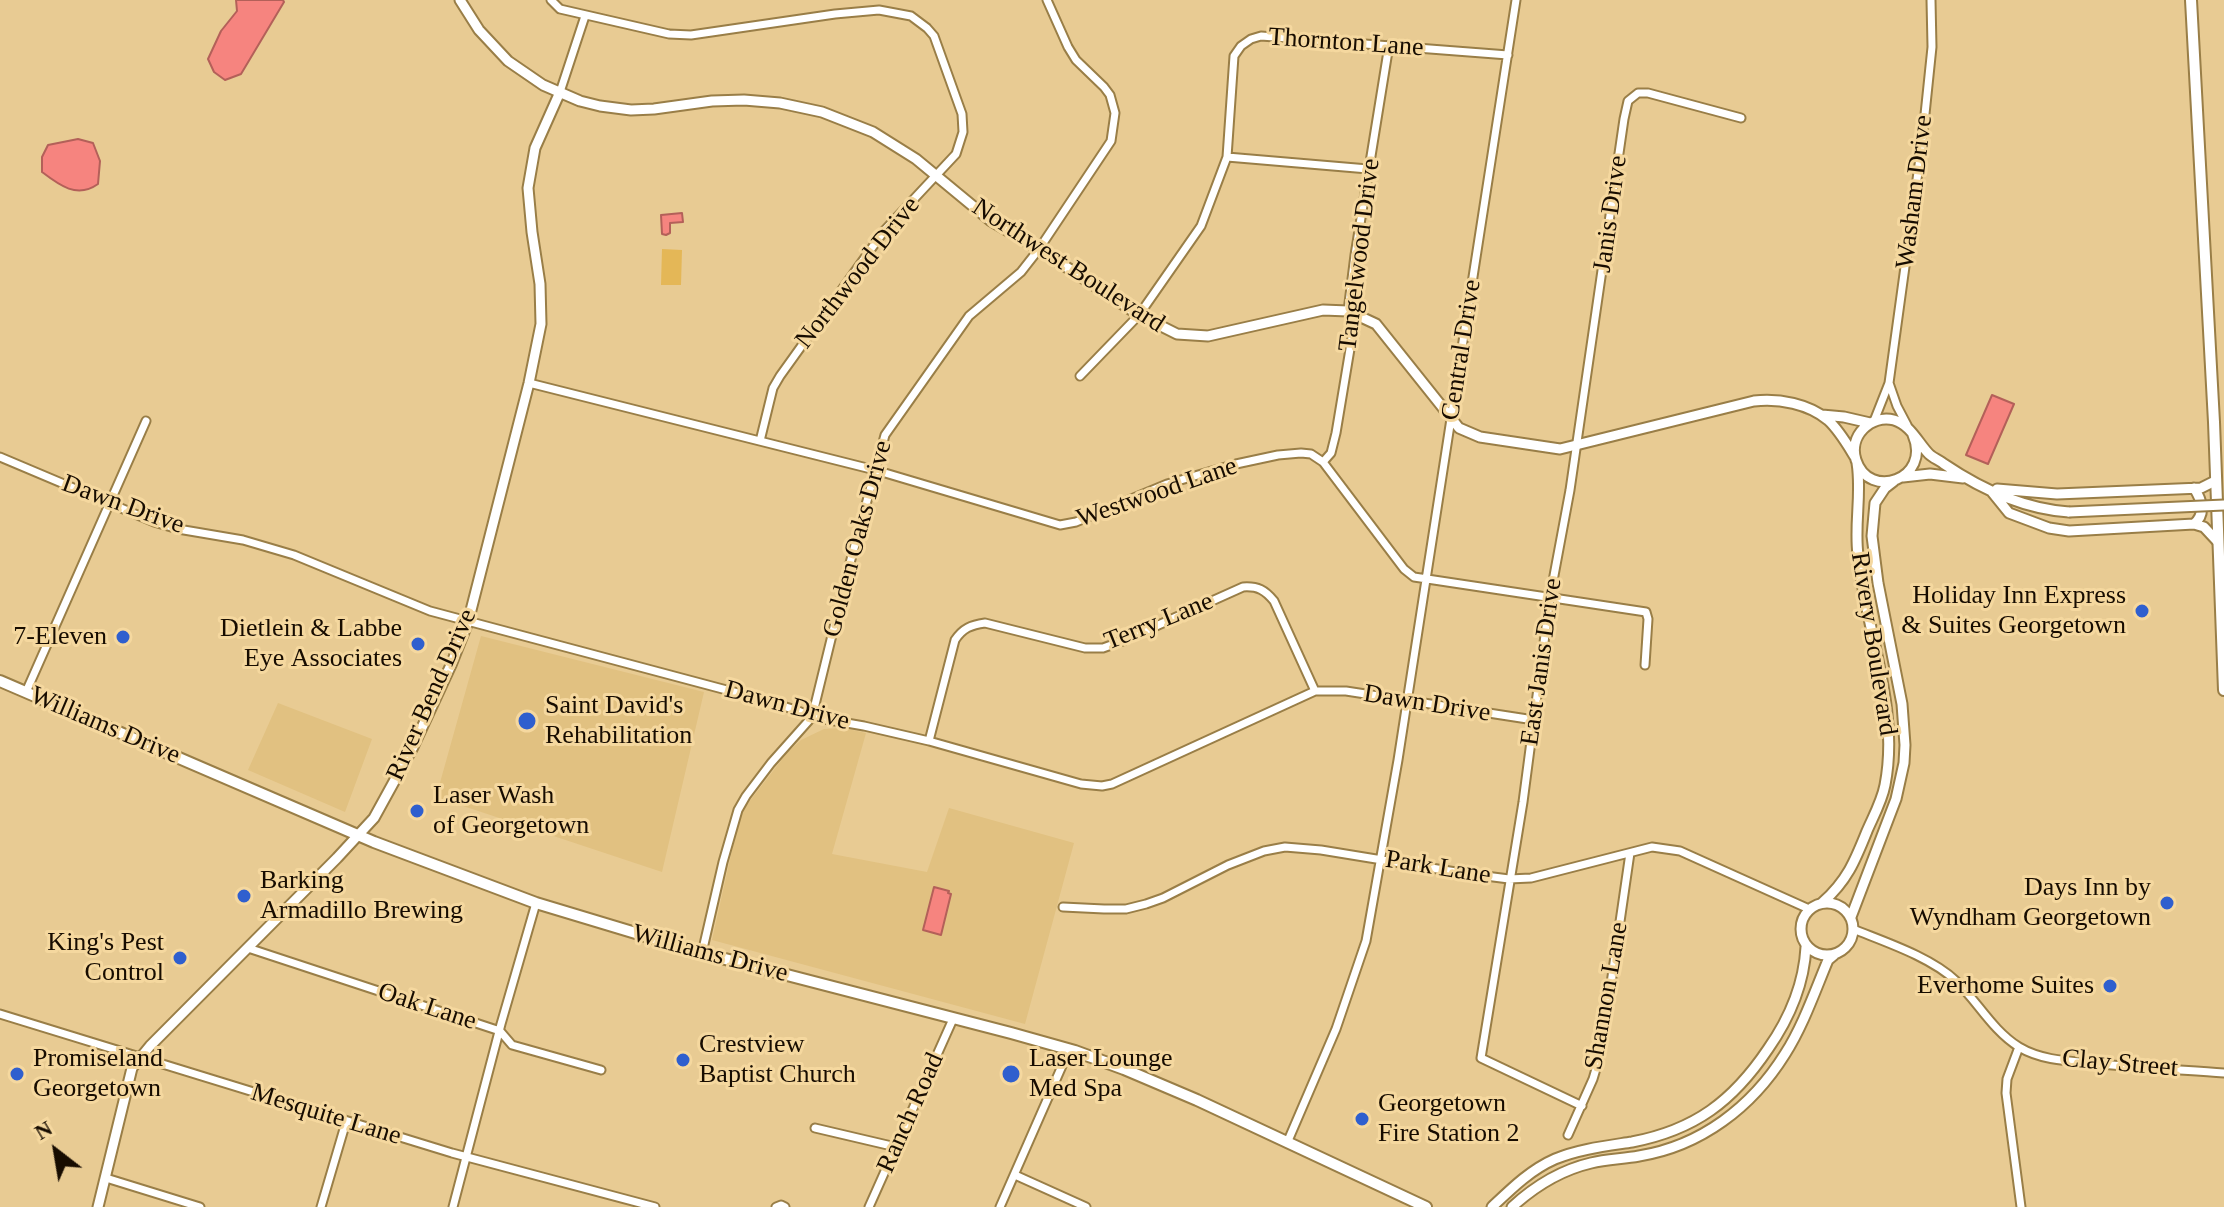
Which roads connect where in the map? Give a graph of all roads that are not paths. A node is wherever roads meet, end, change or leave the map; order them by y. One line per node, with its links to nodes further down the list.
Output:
1 (460, 0): 10 (street, Northwest Boulevard)
2 (551, 0): 7 (street, Northwood Drive)
3 (1047, 0): 15 (street, Golden Oaks Drive)
4 (1516, 0): 9 (street, Central Drive)
5 (1931, 0): 20 (street, Washam Drive)
6 (2191, 0): 34 (main road)
7 (585, 16): 10 (street); 14 (street, Northwood Drive)
8 (1389, 45): 9 (street, Thornton Lane); 12 (street, Thornton Lane); 13 (street, Tangelwood Drive)
9 (1508, 55): 22 (street, Central Drive)
10 (560, 92): 14 (street, Northwest Boulevard); 19 (street, River Bend Drive)
11 (1741, 118): 27 (street, Janis Drive)
12 (1227, 157): 13 (street); 17 (street, Thornton Lane)
13 (1368, 169): 16 (street, Tangelwood Drive)
14 (937, 175): 15 (street, Northwest Boulevard); 26 (street, Northwood Drive)
15 (1039, 249): 17 (street, Northwest Boulevard); 31 (street, Golden Oaks Drive)
16 (1348, 311): 17 (street, Northwest Boulevard); 22 (street); 30 (street, Tangelwood Drive)
17 (1139, 315): 18 (street, Thornton Lane)
18 (1080, 376)
19 (529, 383): 26 (street, Westwood Lane); 45 (street, River Bend Drive)
20 (1889, 383): 24 (street, Washam Drive); 25 (street)
21 (1821, 415): 24 (street); 27 (street); 29 (street)
22 (1450, 418): 27 (street); 41 (street, Central Drive)
23 (146, 421): 37 (street)
24 (1872, 422): 25 (street); 29 (street)
25 (1911, 432): 32 (street); 33 (street)
26 (760, 441): 31 (street, Westwood Lane)
27 (1577, 446): 44 (street, East Janis Drive)
28 (0, 457): 37 (street, Dawn Drive)
29 (1856, 460): 33 (street); 43 (street, Rivery Boulevard)
30 (1323, 462): 31 (street, Westwood Lane); 41 (street)
31 (875, 470): 54 (street, Golden Oaks Drive)
32 (1966, 478): 33 (street); 36 (street)
33 (1898, 479): 42 (street, Rivery Boulevard)
34 (2215, 481): 35 (street); 40 (main road)
35 (2194, 488): 36 (street); 39 (street)
36 (1990, 489): 38 (street, bridge); 39 (street)
37 (109, 503): 45 (street, Dawn Drive); 52 (street)
38 (2224, 505)
39 (2194, 524): 40 (street)
40 (2218, 542): 50 (main road)
41 (1425, 579): 44 (street); 53 (street, Central Drive)
42 (1878, 583): 43 (street); 48 (street, Rivery Boulevard)
43 (1863, 587): 49 (street, Rivery Boulevard)
44 (1550, 597): 46 (street); 55 (street, East Janis Drive)
45 (468, 622): 54 (street, Dawn Drive); 59 (street, River Bend Drive)
46 (1645, 665)
47 (0, 681): 52 (main road, Williams Drive)
48 (1897, 682): 49 (street); 58 (street, Rivery Boulevard)
49 (1882, 686): 57 (street, Rivery Boulevard)
50 (2224, 690)
51 (1315, 691): 53 (street, Dawn Drive); 56 (street, Dawn Drive); 56 (street, Terry Lane)
52 (26, 692): 59 (main road, Williams Drive)
53 (1407, 701): 55 (street, Dawn Drive); 61 (street, Central Drive)
54 (812, 717): 56 (street, Dawn Drive); 71 (street, Golden Oaks Drive)
55 (1534, 720): 62 (street, East Janis Drive)
56 (929, 741)
57 (1884, 789): 58 (street); 64 (street, Rivery Boulevard)
58 (1899, 790): 67 (street, Rivery Boulevard)
59 (359, 836): 63 (main road, Williams Drive); 70 (street, River Bend Drive)
60 (1630, 853): 62 (street, Park Lane); 66 (street, Park Lane); 81 (street, Shannon Lane)
61 (1382, 860): 62 (street, Park Lane); 65 (street, Park Lane); 85 (street, Central Drive)
62 (1509, 879): 81 (street, East Janis Drive)
63 (536, 903): 71 (main road, Williams Drive); 75 (street)
64 (1822, 903): 66 (street); 67 (street)
65 (1063, 907)
66 (1809, 909): 69 (street)
67 (1851, 917): 68 (street)
68 (1853, 929): 72 (street); 76 (street)
69 (1806, 947): 72 (street); 101 (street)
70 (248, 948): 75 (street, Oak Lane); 78 (street, River Bend Drive)
71 (702, 953): 74 (main road, Williams Drive)
72 (1834, 955): 102 (street)
73 (0, 1014): 78 (street, Mesquite Lane)
74 (953, 1019): 77 (main road, Williams Drive); 86 (street, Ranch Road)
75 (500, 1031): 79 (street, Oak Lane); 87 (street)
76 (2019, 1047): 80 (street, Clay Street); 103 (street)
77 (1069, 1050): 85 (main road, Williams Drive); 88 (street)
78 (141, 1057): 82 (street, Mesquite Lane); 89 (street, River Bend Drive)
79 (601, 1070)
80 (2224, 1073)
81 (1582, 1106): 84 (street, Shannon Lane)
82 (346, 1122): 87 (street, Mesquite Lane); 92 (street)
83 (815, 1128): 86 (street)
84 (1568, 1135)
85 (1287, 1143): 100 (main road, Williams Drive)
86 (896, 1147): 97 (street, Ranch Road)
87 (467, 1158): 93 (street); 94 (street, Mesquite Lane)
88 (1015, 1175): 98 (street); 99 (street)
89 (106, 1178): 90 (street, River Bend Drive); 91 (street)
90 (98, 1207)
91 (200, 1207)
92 (321, 1207)
93 (453, 1207)
94 (655, 1207)
95 (776, 1207): 96 (street)
96 (785, 1207)
97 (869, 1207)
98 (1000, 1207)
99 (1086, 1207)
100 (1426, 1207)
101 (1492, 1207)
102 (1512, 1207)
103 (2021, 1207)

